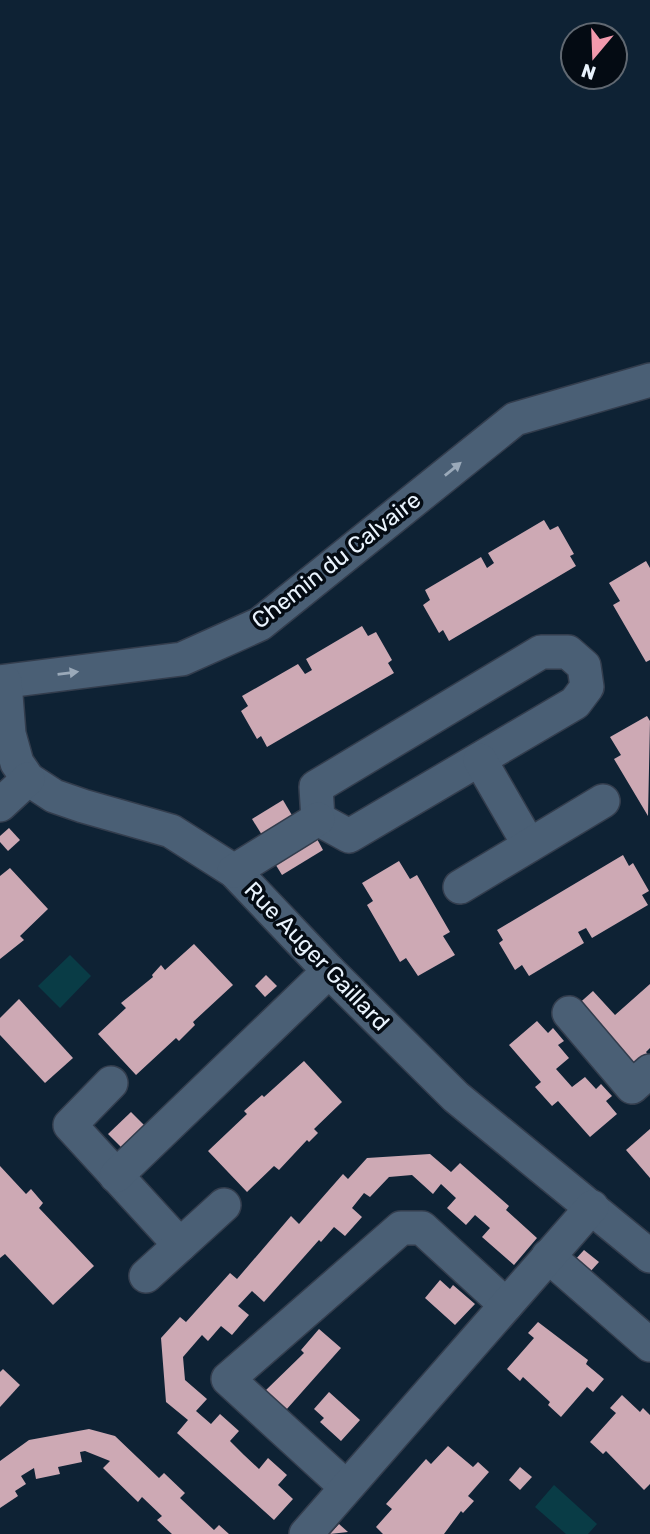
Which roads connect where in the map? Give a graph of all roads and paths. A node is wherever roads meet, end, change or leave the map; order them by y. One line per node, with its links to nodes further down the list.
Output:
1 (650, 380): 2 (street, Chemin du Calvaire, one-way to 1)
2 (3, 682): 4 (street)
3 (480, 760): 7 (street); 7 (street); 8 (street)
4 (28, 779): 6 (street); 9 (street, Rue Auger Gaillard)
5 (603, 801): 8 (street)
6 (0, 805)
7 (318, 819): 9 (street)
8 (529, 845): 10 (street)
9 (234, 871): 11 (street, Rue Auger Gaillard)
10 (460, 887)
11 (329, 971): 15 (street); 17 (street, Rue Auger Gaillard)
12 (569, 1013): 13 (street)
13 (650, 1072)
14 (111, 1083): 15 (street)
15 (116, 1175): 18 (street)
16 (224, 1205): 18 (street)
17 (592, 1207): 19 (street); 20 (street, Rue Auger Gaillard)
18 (180, 1245): 21 (street)
19 (548, 1256): 22 (street); 23 (street)
20 (650, 1256)
21 (146, 1276)
22 (506, 1305): 24 (street); 24 (street)
23 (650, 1345)
24 (346, 1487): 25 (street)
25 (306, 1534)

